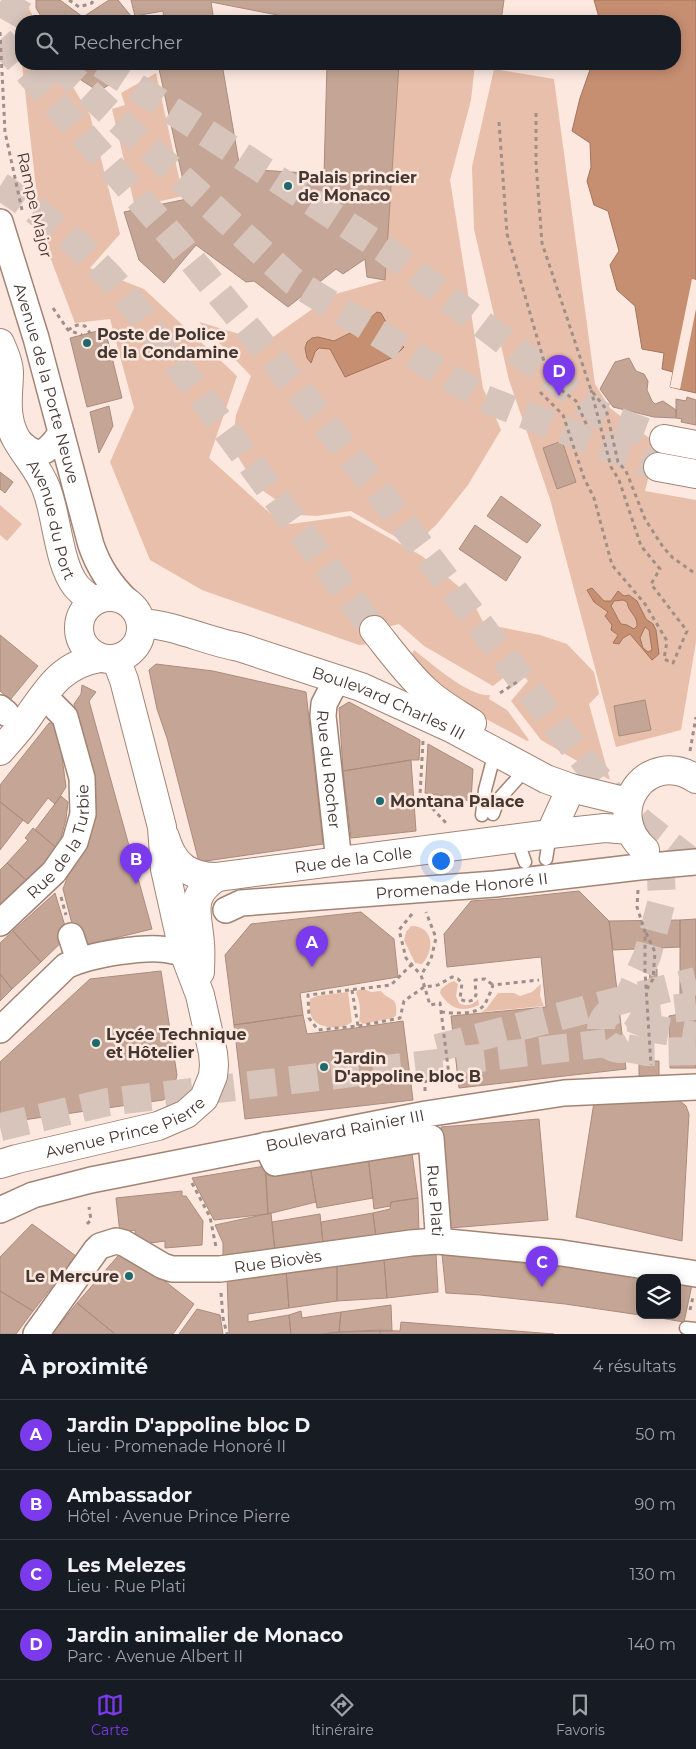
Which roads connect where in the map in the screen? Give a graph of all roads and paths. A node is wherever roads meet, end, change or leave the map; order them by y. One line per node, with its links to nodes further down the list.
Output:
1 (69, 0): 2 (path)
2 (93, 0)
3 (0, 32): 6 (path, Rampe Major)
4 (536, 113): 12 (path)
5 (500, 122): 14 (path)
6 (12, 219): 15 (street, Avenue de la Porte Neuve)
7 (51, 306): 8 (path)
8 (68, 330): 9 (path); 10 (path)
9 (90, 333)
10 (82, 335)
11 (0, 343): 16 (main road, Avenue du Port)
12 (591, 390): 13 (path); 22 (path)
13 (540, 392)
14 (588, 428)
15 (61, 433): 16 (street, Avenue du Port); 21 (street, Avenue de la Porte Neuve)
16 (13, 434): 23 (main road, Avenue du Port)
17 (664, 439): 18 (main road)
18 (696, 445)
19 (658, 467): 20 (main road)
20 (696, 474)
21 (91, 545): 23 (street, Avenue de la Porte Neuve); 24 (street, Avenue de la Porte Neuve)
22 (696, 574)
23 (96, 600): 24 (main road); 26 (main road)
24 (134, 612): 26 (main road); 27 (main road, Boulevard Charles III)
25 (374, 630): 34 (main road)
26 (108, 658): 30 (main road); 39 (main road, Avenue Prince Pierre)
27 (336, 678): 34 (main road, Boulevard Charles III); 43 (street, Rue du Rocher)
28 (517, 682): 29 (path)
29 (500, 693)
30 (42, 697): 33 (main road); 45 (street, Rue de la Turbie)
31 (696, 716): 35 (path)
32 (423, 742): 40 (path)
33 (0, 751)
34 (495, 752): 36 (main road, Boulevard Charles III); 36 (lane)
35 (692, 769): 38 (main road)
36 (526, 770): 37 (main road, Boulevard Charles III)
37 (571, 788): 38 (main road, Boulevard Charles III); 41 (main road)
38 (628, 802): 42 (main road)
39 (162, 827): 46 (main road, Rue de la Colle); 62 (main road, Avenue Prince Pierre)
40 (448, 831)
41 (548, 847): 42 (main road, Rue de la Colle); 43 (main road, Rue de la Colle)
42 (638, 849): 44 (street, Promenade Honoré II); 47 (street, Promenade Honoré II); 51 (path)
43 (340, 862): 46 (main road, Rue de la Colle)
44 (696, 862)
45 (54, 872): 50 (street, Rue de la Turbie); 52 (path)
46 (217, 877): 49 (main road, Avenue Prince Pierre)
47 (421, 895): 48 (street, Promenade Honoré II); 55 (path); 56 (path)
48 (226, 910): 49 (lane)
49 (197, 920): 62 (main road, Avenue Prince Pierre)
50 (0, 923)
51 (645, 932): 60 (path); 60 (path)
52 (71, 936): 54 (street)
53 (173, 951): 54 (street)
54 (79, 960): 65 (street)
55 (412, 964): 56 (path); 61 (path)
56 (421, 975): 59 (path)
57 (538, 980): 58 (path)
58 (493, 985): 59 (path); 63 (path)
59 (424, 987): 63 (path); 64 (path)
60 (647, 989): 68 (path)
61 (352, 990): 64 (path); 64 (path)
62 (200, 995): 70 (main road, Avenue Prince Pierre)
63 (441, 1012): 66 (path)
64 (358, 1026)
65 (0, 1030)
66 (433, 1077)
67 (696, 1087): 68 (street, Boulevard Rainier III)
68 (652, 1089): 69 (street, Boulevard Rainier III)
69 (266, 1145): 73 (street, Boulevard Rainier III); 75 (street, Rue Plati)
70 (0, 1164)
71 (190, 1178): 76 (path)
72 (89, 1207): 74 (path)
73 (0, 1210)
74 (85, 1226)
75 (437, 1241): 76 (street, Rue Biovès); 77 (street, Rue Plati)
76 (220, 1269): 79 (street, Rue Biovès); 80 (path)
77 (691, 1279): 78 (path)
78 (691, 1329)
79 (36, 1334)
80 (227, 1334)

